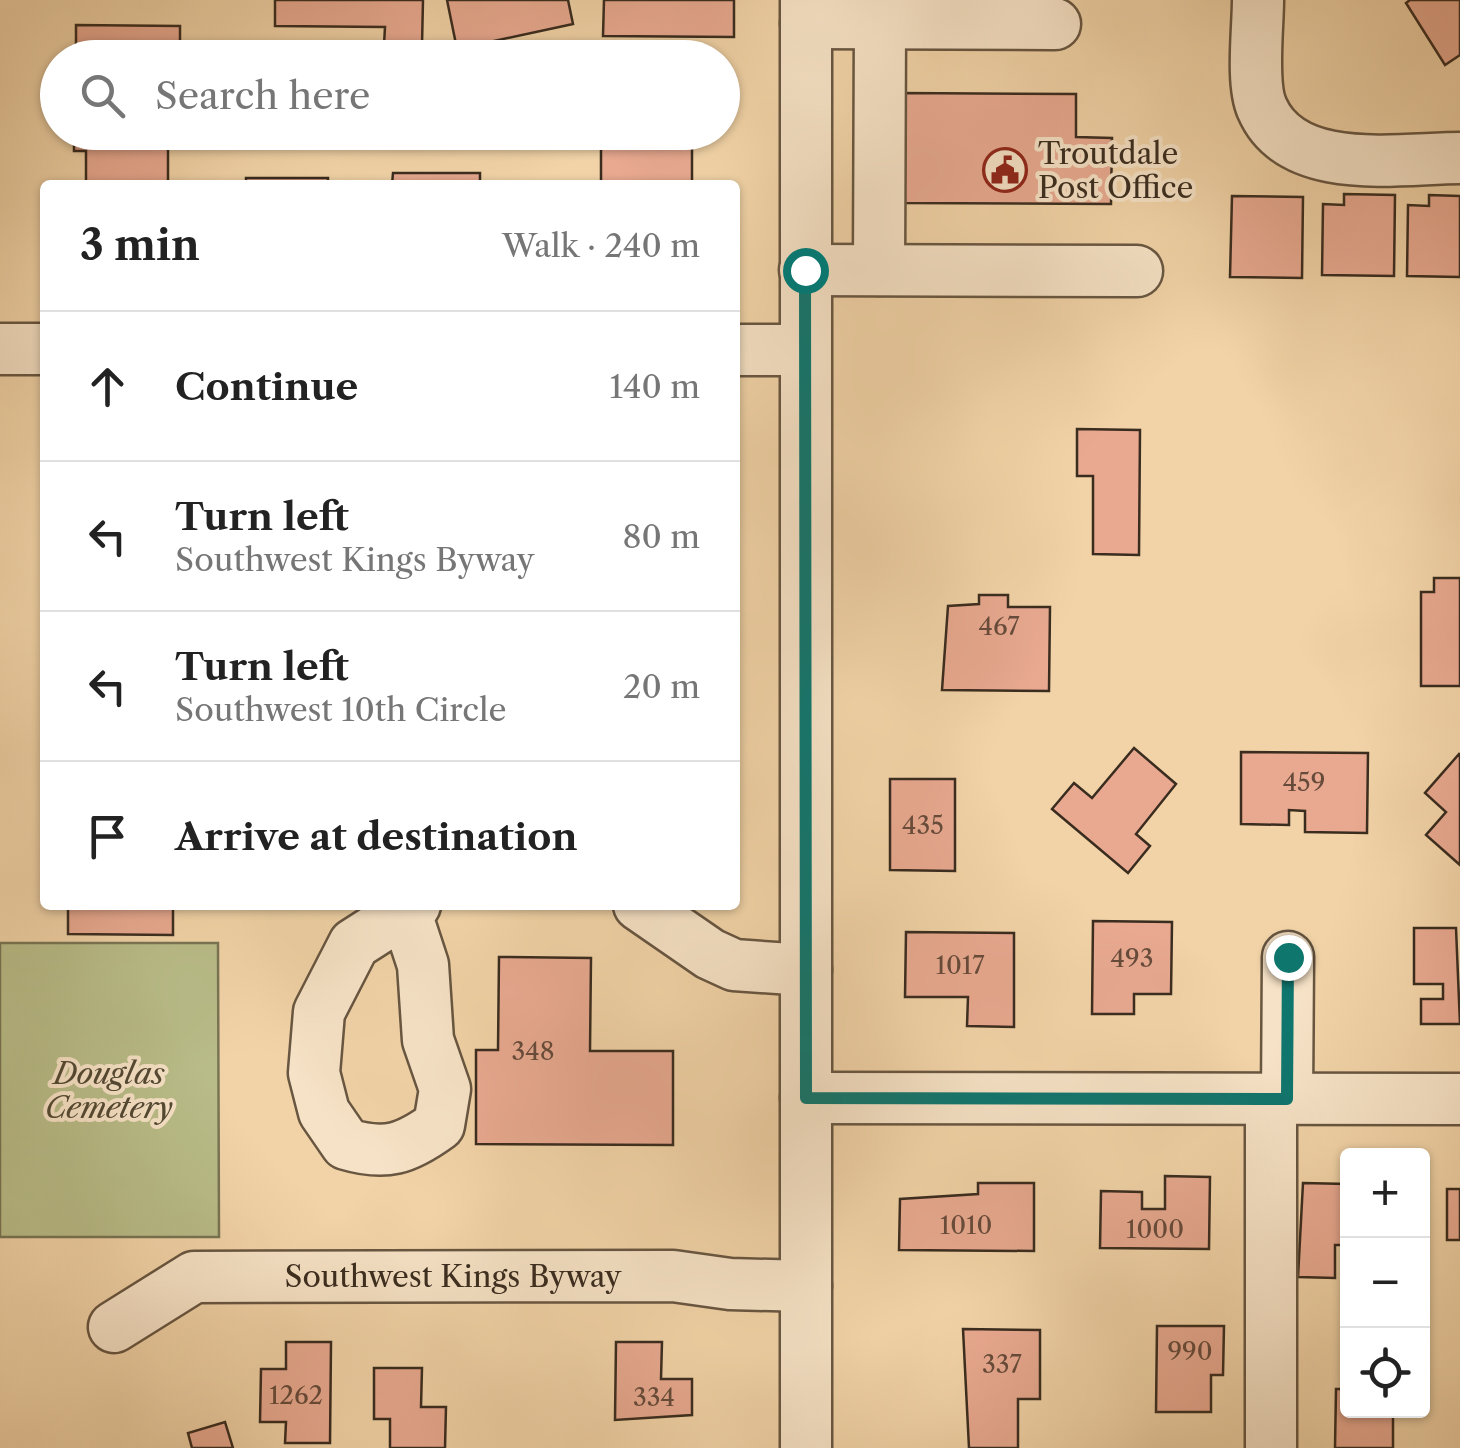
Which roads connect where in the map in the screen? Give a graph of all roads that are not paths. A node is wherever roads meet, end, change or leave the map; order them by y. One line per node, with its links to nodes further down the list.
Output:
1 (1258, 0): 5 (street)
2 (806, 12): 3 (street); 6 (street)
3 (880, 24): 4 (street); 7 (street)
4 (1054, 24)
5 (1460, 158)
6 (805, 270): 7 (street); 12 (street)
7 (879, 270): 8 (street)
8 (1138, 271)
9 (0, 349): 10 (street)
10 (40, 349)
11 (740, 350): 12 (street)
12 (805, 350): 15 (street)
13 (646, 910): 15 (street)
14 (1288, 957): 17 (street)
15 (806, 970): 16 (street)
16 (806, 1098): 17 (street); 19 (street)
17 (1279, 1099): 18 (street); 22 (street)
18 (1460, 1099)
19 (806, 1286): 20 (street, Southwest Kings Byway); 21 (street)
20 (114, 1327)
21 (806, 1448)
22 (1271, 1448)

